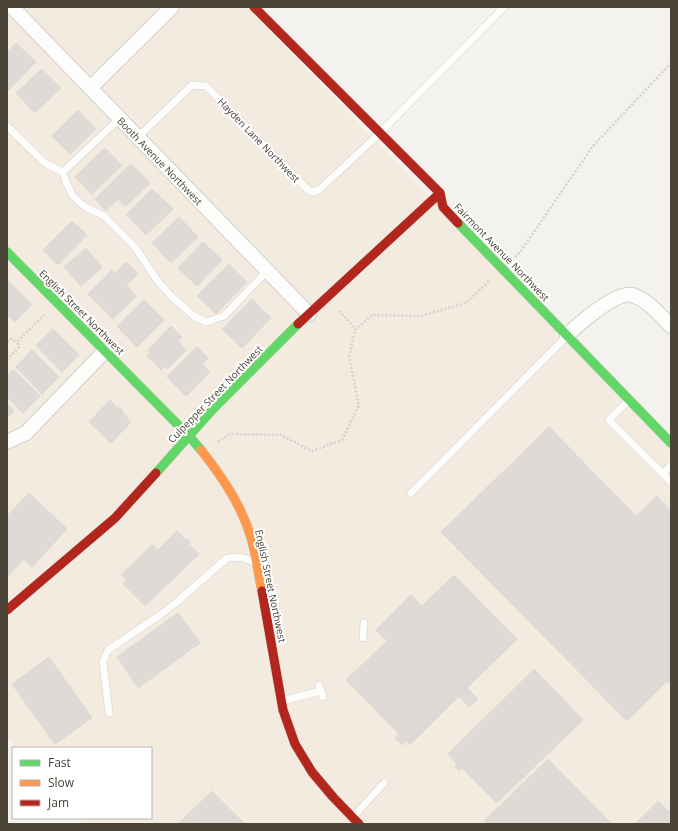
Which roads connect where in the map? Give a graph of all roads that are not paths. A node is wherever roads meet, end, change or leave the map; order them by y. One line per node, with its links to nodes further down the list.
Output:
1 (12, 7): 5 (street, Booth Avenue Northwest)
2 (172, 7): 5 (street)
3 (254, 7): 8 (street, Fairmont Avenue Northwest)
4 (504, 7): 8 (lane)
5 (90, 88): 6 (street, Booth Avenue Northwest)
6 (119, 119): 9 (street, Booth Avenue Northwest); 10 (lane)
7 (7, 126): 10 (lane)
8 (380, 133): 9 (lane, Hayden Lane Northwest); 11 (street, Fairmont Avenue Northwest)
9 (137, 138): 13 (street, Booth Avenue Northwest)
10 (63, 172): 13 (lane)
11 (440, 193): 14 (street, Culpepper Street Northwest); 16 (street, Fairmont Avenue Northwest)
12 (8, 255): 17 (street, English Street Northwest)
13 (267, 271): 14 (street, Booth Avenue Northwest)
14 (309, 314): 19 (street, Culpepper Street Northwest)
15 (671, 326): 16 (street)
16 (567, 335): 18 (street, Fairmont Avenue Northwest); 25 (lane)
17 (105, 351): 19 (street, English Street Northwest); 20 (street)
18 (629, 400): 21 (street, Fairmont Avenue Northwest); 23 (lane)
19 (189, 436): 26 (street, English Street Northwest); 27 (street, Culpepper Street Northwest)
20 (7, 442)
21 (671, 443)
22 (671, 465): 23 (lane)
23 (662, 474): 24 (lane)
24 (671, 482)
25 (411, 492)
26 (256, 563): 31 (street, English Street Northwest); 32 (lane)
27 (7, 610)
28 (364, 623): 29 (lane)
29 (363, 638)
30 (321, 691): 31 (lane)
31 (282, 701): 34 (street, English Street Northwest)
32 (109, 713)
33 (384, 783): 34 (lane)
34 (356, 821)

